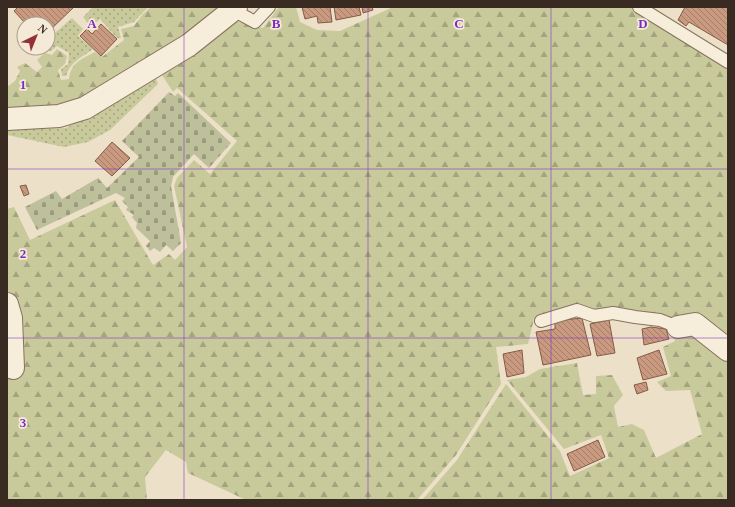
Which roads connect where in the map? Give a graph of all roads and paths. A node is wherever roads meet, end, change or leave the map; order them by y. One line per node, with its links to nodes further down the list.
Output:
1 (269, 7): 3 (lane)
2 (639, 7): 4 (lane)
3 (235, 9): 5 (street)
4 (728, 62)
5 (7, 119)
6 (7, 304): 10 (street)
7 (541, 321): 8 (lane)
8 (678, 327): 9 (street)
9 (728, 350)
10 (10, 370)

